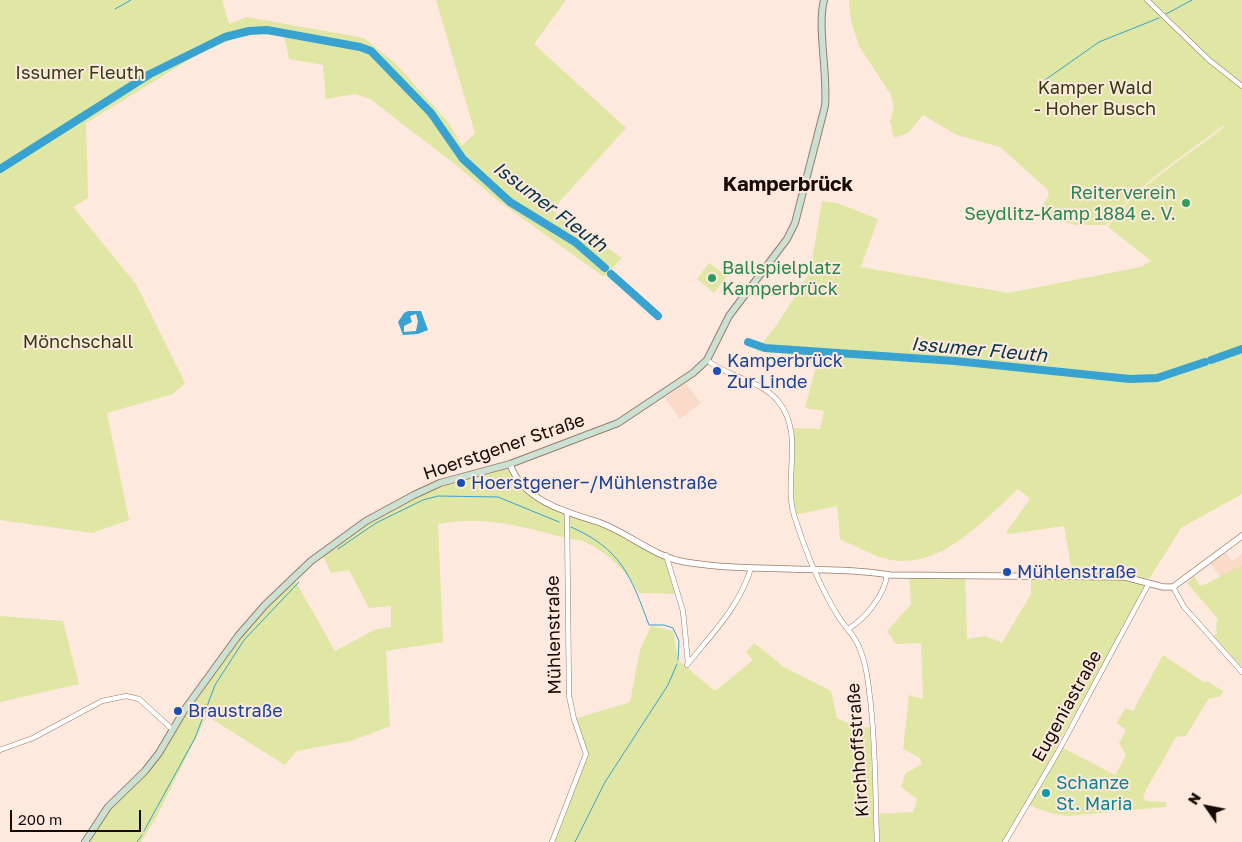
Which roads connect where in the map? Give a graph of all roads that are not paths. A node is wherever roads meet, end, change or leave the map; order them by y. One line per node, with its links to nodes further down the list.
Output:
1 (824, 0): 4 (main road, Hoerstgener Straße)
2 (1147, 0): 3 (street)
3 (1242, 86)
4 (707, 360): 5 (main road, Hoerstgener Straße); 10 (street, Kirchhoffstraße)
5 (510, 464): 6 (street); 16 (main road, Hoerstgener Straße)
6 (567, 513): 8 (street); 19 (street, Mühlenstraße)
7 (1242, 536): 13 (street)
8 (666, 555): 9 (street); 9 (street)
9 (751, 568): 10 (street)
10 (815, 571): 11 (street); 14 (street, Kirchhoffstraße)
11 (887, 574): 12 (street); 14 (street)
12 (1149, 583): 13 (street); 21 (street, Eugeniastraße)
13 (1173, 587): 15 (street)
14 (848, 630): 20 (street, Kirchhoffstraße)
15 (1242, 672)
16 (172, 729): 17 (street); 18 (main road, Hoerstgener Straße)
17 (0, 750)
18 (85, 842)
19 (552, 842)
20 (877, 842)
21 (1005, 842)

